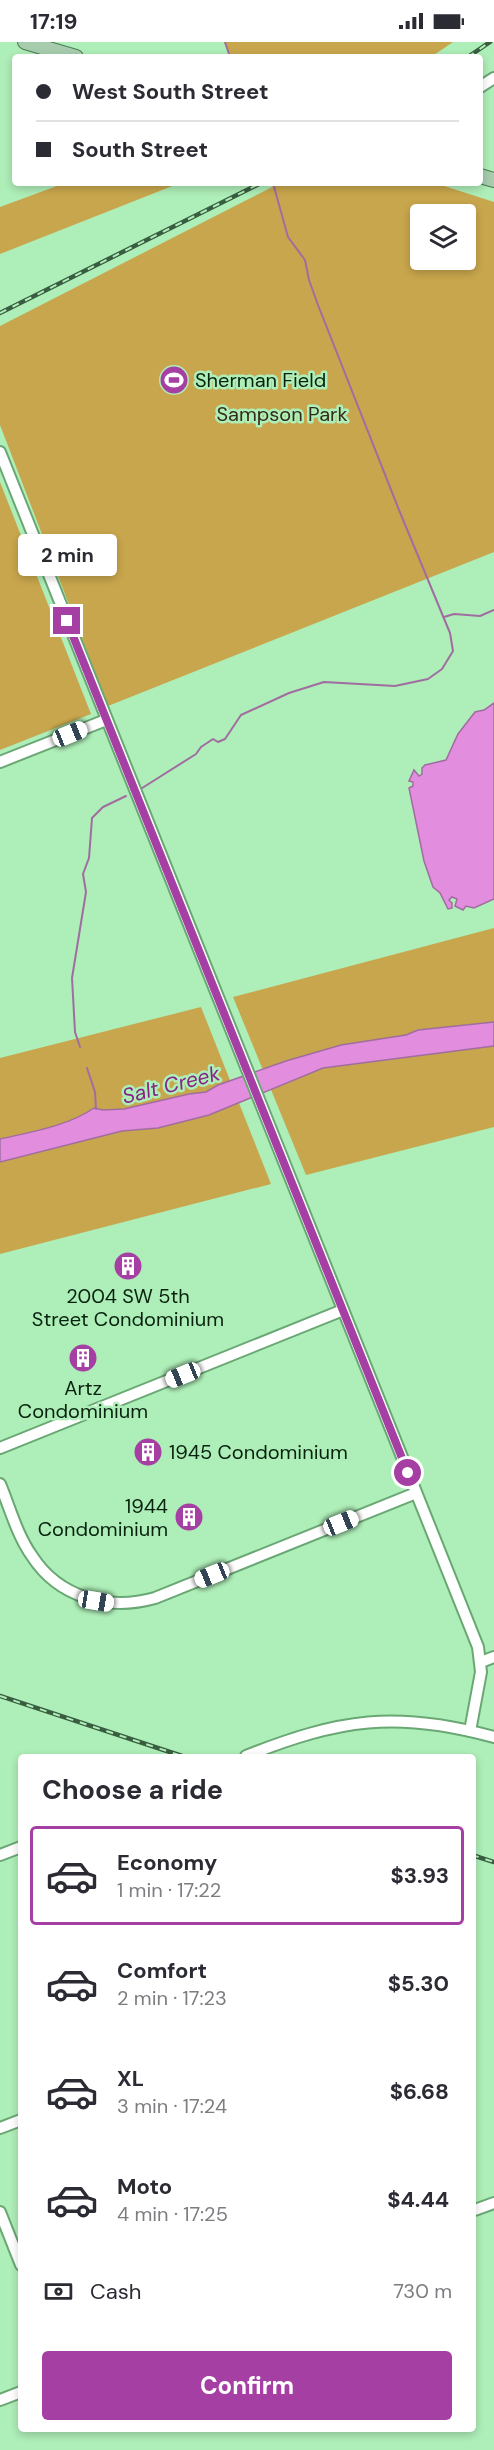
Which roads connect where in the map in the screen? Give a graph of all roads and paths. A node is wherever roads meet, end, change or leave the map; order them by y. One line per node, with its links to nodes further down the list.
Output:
1 (25, 42): 2 (main road)
2 (66, 54)
3 (0, 452): 4 (street)
4 (106, 720): 5 (street); 6 (street)
5 (0, 762)
6 (344, 1310): 7 (street); 9 (street)
7 (0, 1448)
8 (0, 1484): 9 (street)
9 (416, 1494): 11 (street)
10 (494, 1657): 11 (street)
11 (481, 1662): 12 (street)
12 (470, 1731): 13 (street); 14 (street)
13 (494, 1737)
14 (252, 1754)
15 (18, 1848): 16 (street)
16 (0, 1855)
17 (18, 2121): 18 (street)
18 (0, 2128)
19 (494, 2203): 20 (street)
20 (476, 2210)
21 (0, 2212): 22 (street)
22 (18, 2257)
23 (18, 2393): 24 (street)
24 (0, 2400)

